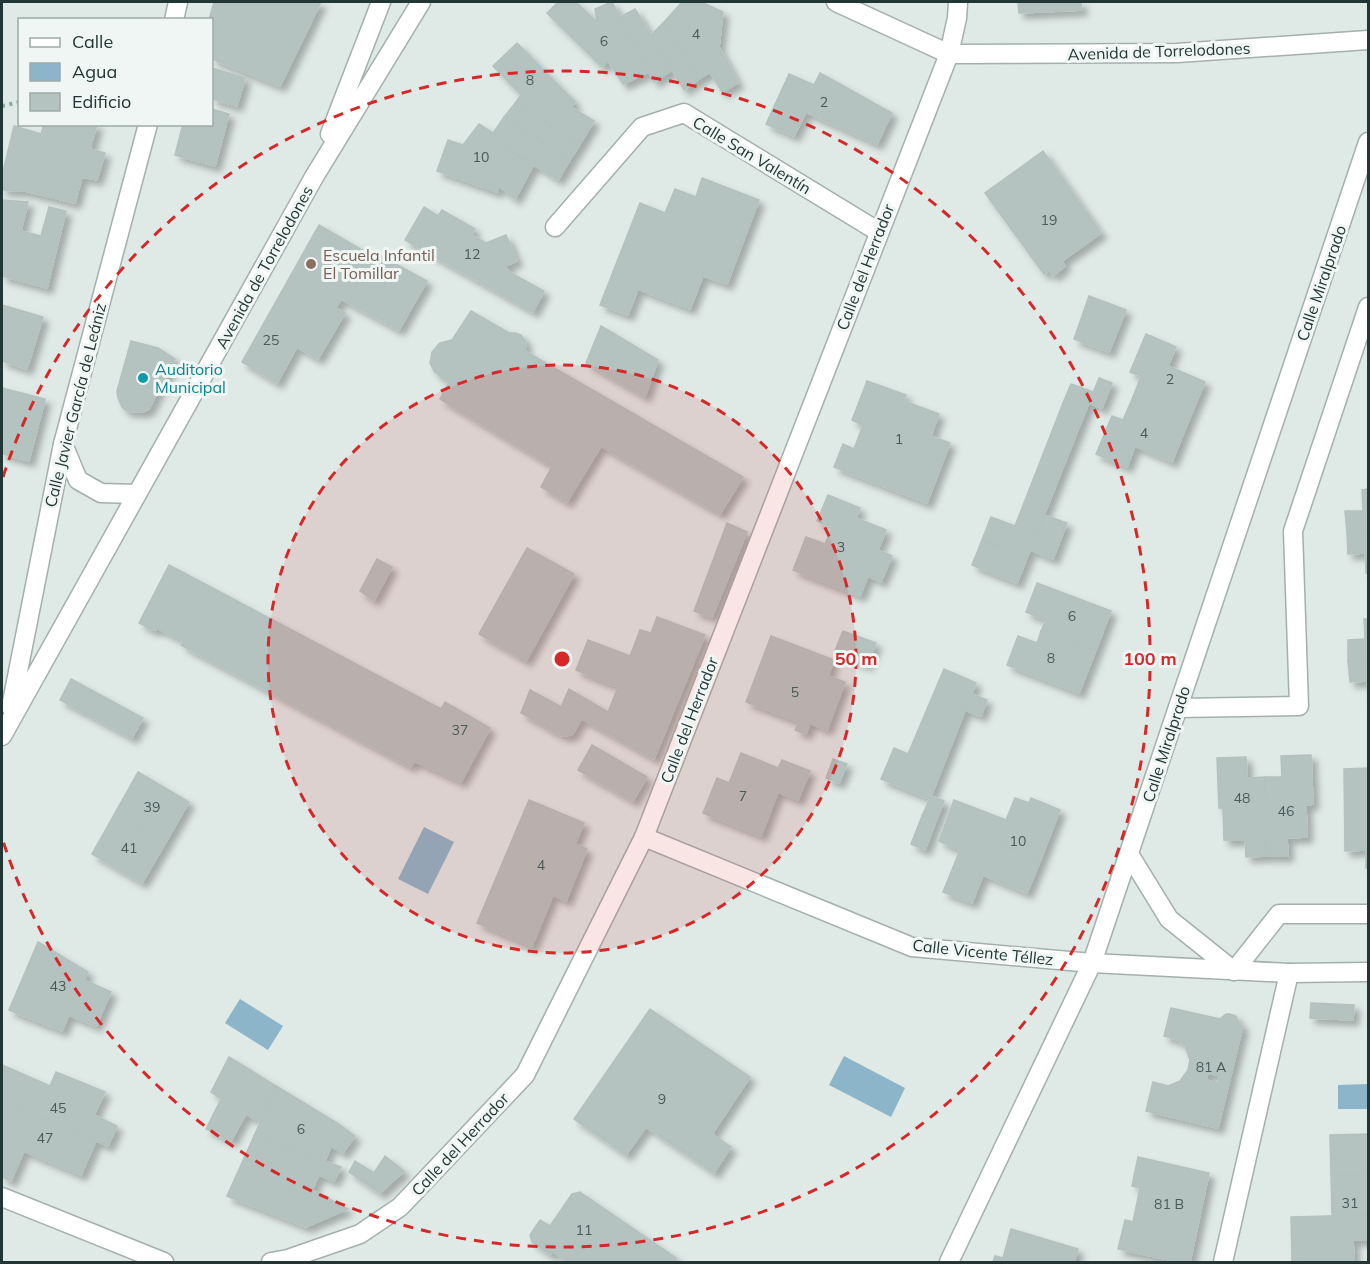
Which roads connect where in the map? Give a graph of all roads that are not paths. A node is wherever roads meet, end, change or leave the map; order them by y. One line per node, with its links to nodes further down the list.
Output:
1 (178, 2): 6 (street)
2 (381, 2): 11 (street)
3 (421, 2): 11 (street, Avenida de Torrelodones)
4 (836, 2): 8 (street, Avenida de Torrelodones)
5 (958, 2): 8 (street)
6 (174, 18)
7 (1368, 40): 8 (street, Avenida de Torrelodones)
8 (949, 54): 13 (street, Calle del Herrador)
9 (147, 126): 15 (street, Calle Javier García de Leániz)
10 (1368, 142): 17 (street, Calle Miralprado)
11 (314, 177): 16 (street, Avenida de Torrelodones)
12 (555, 227): 13 (street, Calle San Valentín)
13 (879, 232): 19 (street, Calle del Herrador)
14 (1368, 307): 17 (street)
15 (63, 444): 16 (street); 18 (street, Calle Javier García de Leániz)
16 (137, 494): 18 (street, Avenida de Torrelodones)
17 (1178, 708): 20 (street, Calle Miralprado)
18 (5, 730)
19 (644, 837): 22 (street, Calle Vicente Téllez); 28 (street, Calle del Herrador)
20 (1129, 854): 22 (street, Calle Miralprado); 23 (street)
21 (1368, 914): 23 (street)
22 (1092, 963): 23 (street, Calle Vicente Téllez); 29 (street, Calle Miralprado)
23 (1234, 971): 25 (street, Calle Vicente Téllez)
24 (1368, 972): 25 (street, Calle Vicente Téllez)
25 (1290, 973): 30 (street)
26 (2, 1197): 27 (street)
27 (164, 1263)
28 (271, 1263)
29 (949, 1263)
30 (1223, 1263)

